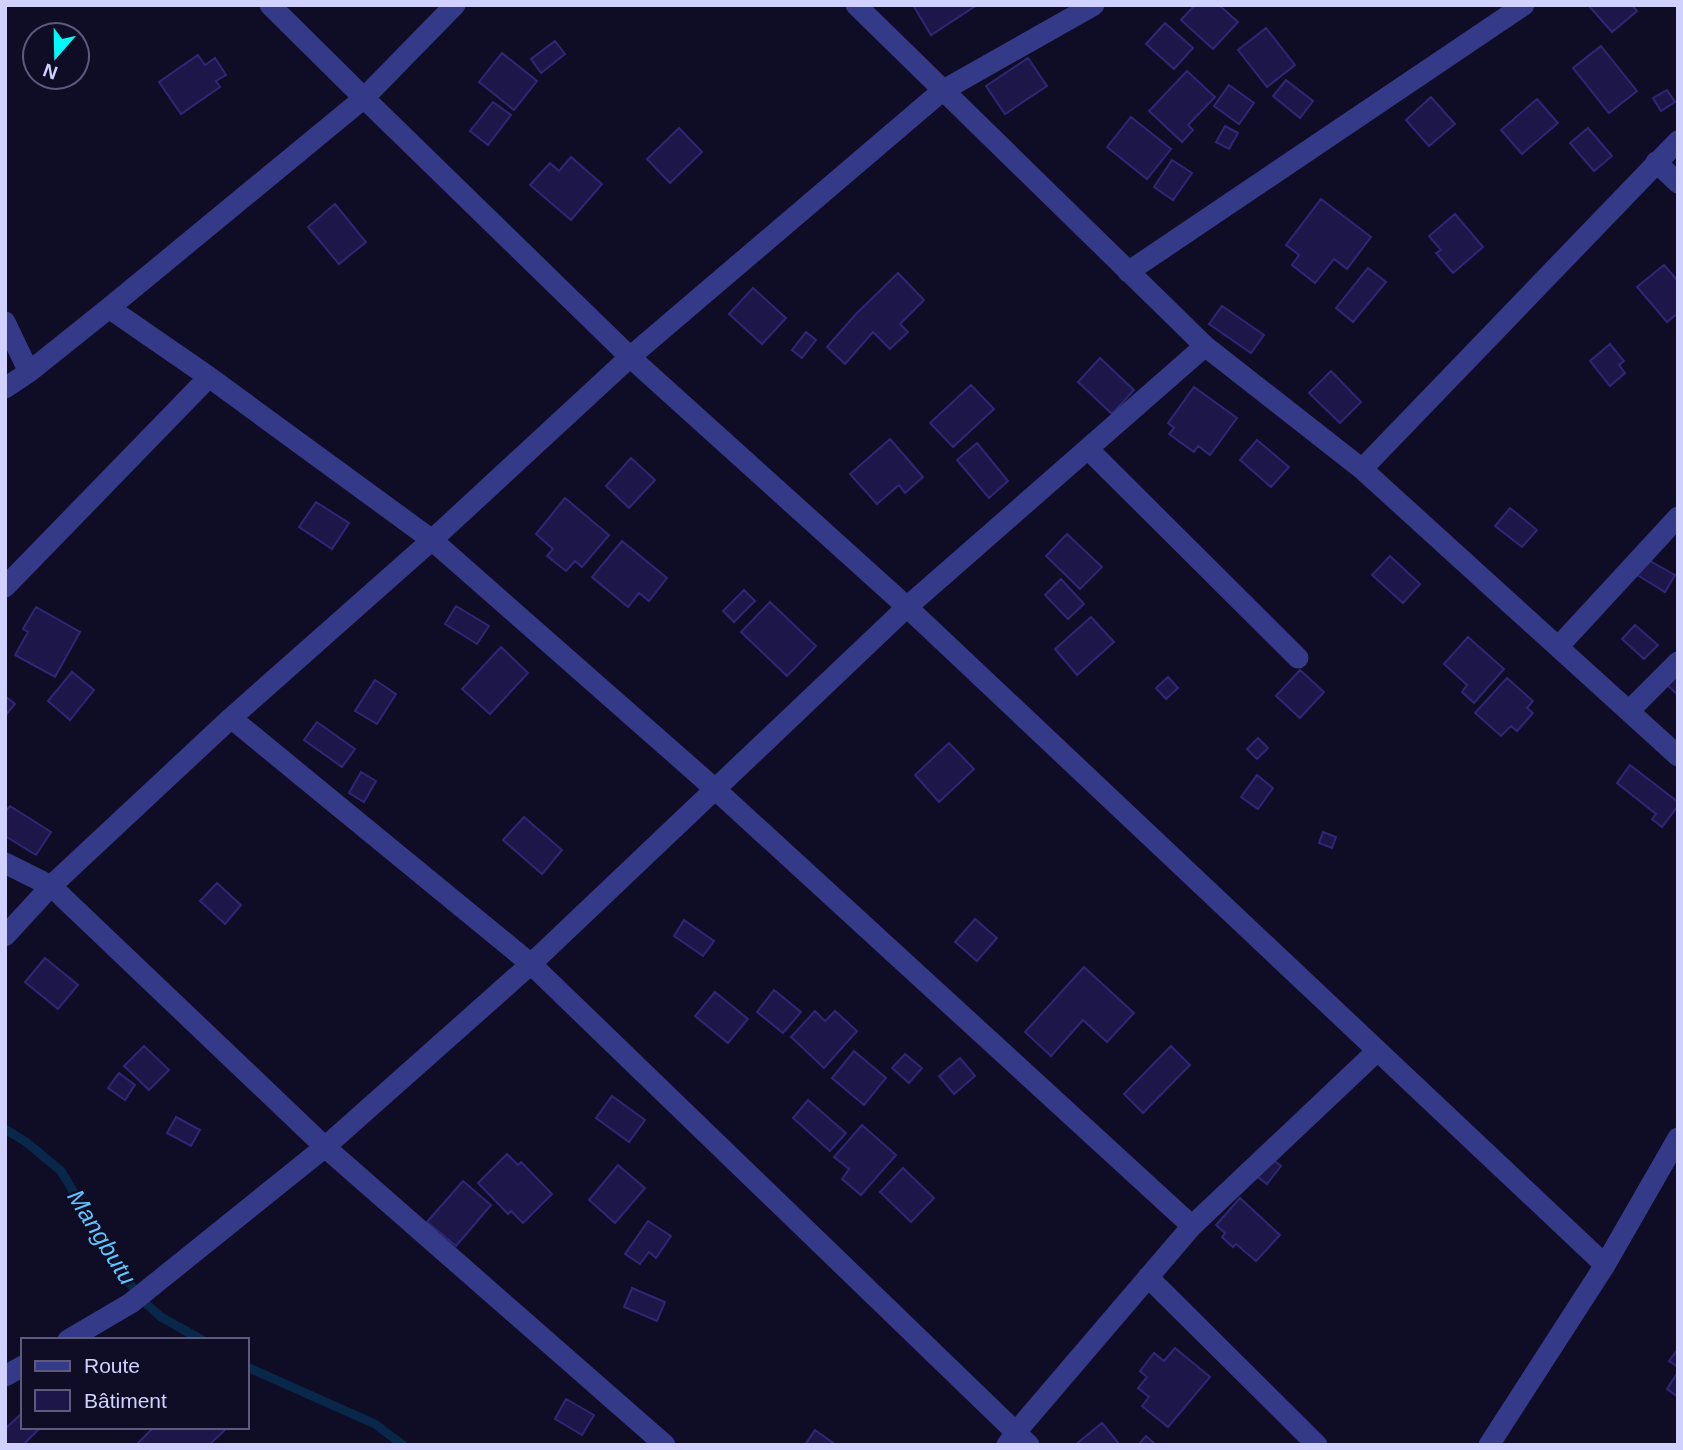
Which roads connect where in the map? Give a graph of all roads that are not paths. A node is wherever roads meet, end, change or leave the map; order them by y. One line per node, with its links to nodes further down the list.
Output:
1 (270, 5): 7 (street)
2 (455, 5): 7 (street)
3 (856, 5): 6 (street)
4 (1094, 5): 6 (street)
5 (1524, 5): 11 (street)
6 (942, 91): 11 (street); 15 (street)
7 (363, 98): 12 (street); 15 (street)
8 (1678, 141): 9 (street)
9 (1656, 162): 10 (street); 20 (street)
10 (1678, 183)
11 (1128, 272): 14 (street)
12 (110, 308): 16 (street); 17 (street)
13 (5, 322): 16 (street)
14 (1205, 346): 19 (street); 20 (street)
15 (630, 357): 22 (street); 24 (street)
16 (29, 372): 18 (street)
17 (209, 377): 22 (street); 23 (street)
18 (5, 388)
19 (1088, 449): 24 (street); 26 (street)
20 (1362, 469): 25 (street)
21 (1678, 517): 25 (street)
22 (432, 540): 29 (street); 31 (street)
23 (5, 587)
24 (906, 607): 31 (street); 36 (street)
25 (1558, 647): 28 (street)
26 (1298, 657)
27 (1678, 662): 28 (street)
28 (1629, 711): 30 (street)
29 (231, 718): 33 (street); 35 (street)
30 (1678, 756)
31 (715, 789): 35 (street); 39 (street)
32 (5, 863): 33 (street)
33 (51, 886): 34 (street); 38 (street)
34 (5, 936)
35 (531, 964): 38 (street); 45 (street)
36 (1377, 1051): 39 (street); 40 (street)
37 (1678, 1138): 40 (street)
38 (325, 1147): 42 (street); 46 (street)
39 (1192, 1226): 41 (street)
40 (1605, 1265): 48 (street)
41 (1148, 1277): 45 (street); 47 (street)
42 (71, 1338)
43 (21, 1367): 44 (street)
44 (5, 1376)
45 (1017, 1440)
46 (665, 1445)
47 (1317, 1445)
48 (1489, 1445)

